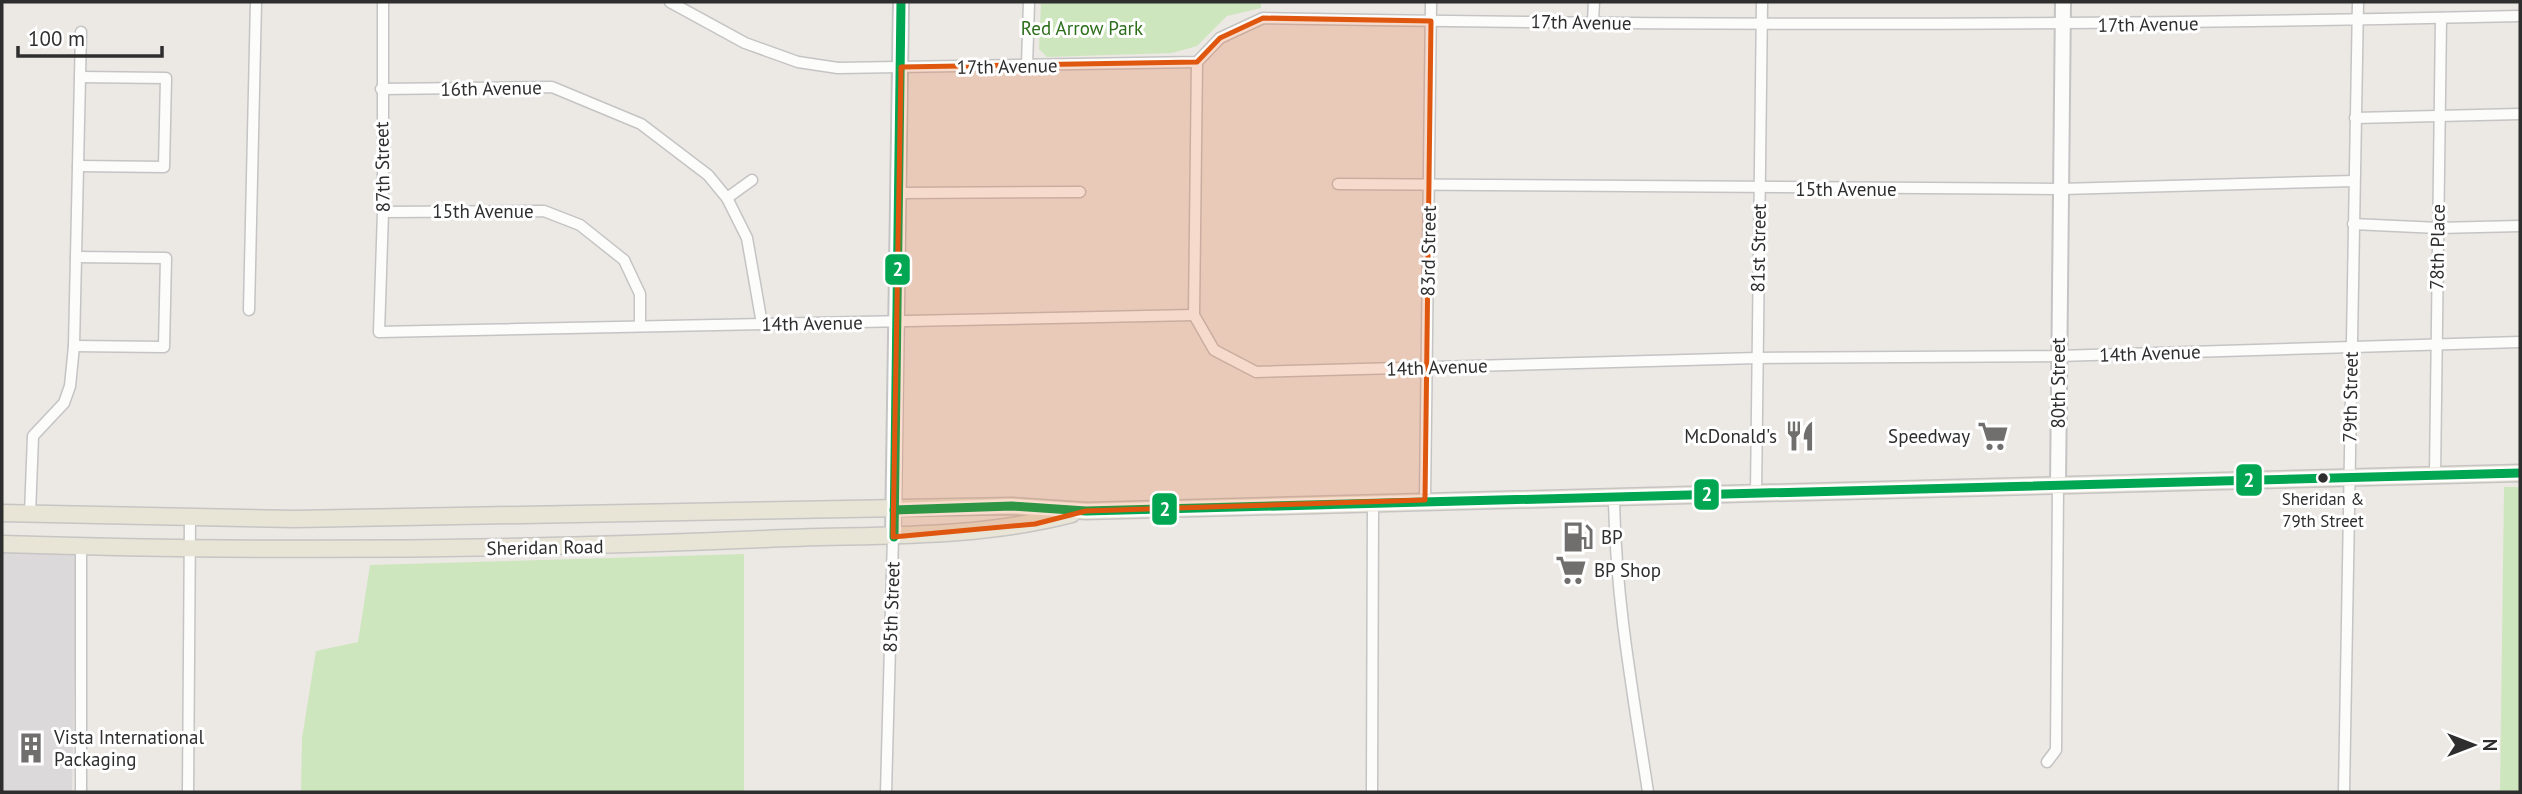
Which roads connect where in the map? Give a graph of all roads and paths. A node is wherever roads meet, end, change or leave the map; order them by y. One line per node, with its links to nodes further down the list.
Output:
1 (256, 2): 42 (street)
2 (383, 2): 23 (street, 87th Street)
3 (670, 2): 21 (street, 17th Avenue)
4 (901, 2): 21 (street, 85th Street)
5 (1029, 2): 20 (street)
6 (1432, 2): 13 (street, 83rd Street)
7 (1594, 2): 14 (street)
8 (1762, 2): 17 (street, 81st Street)
9 (2063, 2): 16 (street, 80th Street)
10 (2358, 2): 15 (street, 79th Street)
11 (2520, 16): 12 (street, 17th Avenue)
12 (2441, 18): 15 (street, 17th Avenue); 25 (street, 78th Place)
13 (1431, 21): 14 (street, 17th Avenue); 19 (street, 17th Avenue); 31 (street, 83rd Street)
14 (1593, 21): 17 (street, 17th Avenue)
15 (2358, 21): 16 (street, 17th Avenue); 26 (street, 79th Street)
16 (2063, 25): 17 (street, 17th Avenue); 33 (street, 80th Street)
17 (1761, 26): 32 (street, 81st Street)
18 (81, 32): 22 (street)
19 (1197, 62): 20 (street, 17th Avenue); 43 (street)
20 (1027, 66): 21 (street, 17th Avenue)
21 (901, 67): 35 (street, 85th Street)
22 (80, 78): 27 (street); 27 (street)
23 (381, 89): 36 (street, 16th Avenue); 37 (street, 87th Street)
24 (2520, 114): 25 (street)
25 (2440, 116): 26 (street); 40 (street, 78th Place)
26 (2355, 118): 29 (street, 79th Street)
27 (78, 166): 41 (street)
28 (752, 180): 36 (street)
29 (2354, 181): 33 (street, 15th Avenue); 38 (street, 79th Street)
30 (1338, 184): 31 (street, 15th Avenue)
31 (1429, 185): 32 (street, 15th Avenue); 54 (street, 83rd Street)
32 (1759, 189): 33 (street, 15th Avenue); 53 (street, 81st Street)
33 (2061, 189): 52 (street, 80th Street)
34 (1080, 192): 35 (street)
35 (900, 193): 44 (street, 85th Street)
36 (727, 198): 45 (street, 16th Avenue)
37 (383, 212): 46 (street, 15th Avenue); 47 (street, 87th Street)
38 (2353, 224): 40 (street); 51 (street, 79th Street)
39 (2520, 226): 40 (street)
40 (2438, 228): 49 (street, 78th Place)
41 (76, 257): 50 (street); 50 (street)
42 (249, 310)
43 (1194, 315): 44 (street, 14th Avenue); 54 (street, 14th Avenue)
44 (898, 321): 45 (street, 14th Avenue); 63 (street, 85th Street)
45 (762, 324): 46 (street, 14th Avenue)
46 (640, 325): 47 (street, 14th Avenue)
47 (379, 332)
48 (2520, 342): 49 (street, 14th Avenue)
49 (2435, 344): 51 (street, 14th Avenue); 56 (street, 78th Place)
50 (74, 346): 66 (street)
51 (2351, 346): 52 (street, 14th Avenue); 57 (street, 79th Street)
52 (2058, 356): 53 (street, 14th Avenue); 58 (street, 80th Street)
53 (1757, 358): 54 (street, 14th Avenue); 59 (street, 81st Street)
54 (1427, 367): 61 (street, 83rd Street)
55 (2520, 473): 56 (main road, Sheridan Road)
56 (2435, 475): 57 (main road, Sheridan Road)
57 (2348, 478): 58 (main road, Sheridan Road); 78 (street, 79th Street)
58 (2058, 485): 59 (main road, Sheridan Road); 72 (street, 80th Street)
59 (1756, 493): 60 (main road, Sheridan Road)
60 (1614, 496): 61 (main road, Sheridan Road); 77 (street)
61 (1425, 500): 62 (main road, Sheridan Road)
62 (1373, 502): 64 (main road, Sheridan Road); 76 (street)
63 (894, 510): 64 (main road, Sheridan Road); 67 (main road, Sheridan Road); 68 (street, 85th Street)
64 (1086, 510): 68 (main road, Sheridan Road)
65 (2, 513): 66 (main road, Sheridan Road)
66 (30, 514): 67 (main road, Sheridan Road)
67 (190, 517): 71 (street)
68 (893, 537): 71 (main road, Sheridan Road); 75 (street, 85th Street)
69 (2, 544): 70 (main road, Sheridan Road)
70 (81, 547): 71 (main road, Sheridan Road); 73 (street)
71 (189, 548): 74 (street)
72 (2047, 762)
73 (81, 792)
74 (188, 792)
75 (886, 792)
76 (1372, 792)
77 (1648, 792)
78 (2344, 792)

